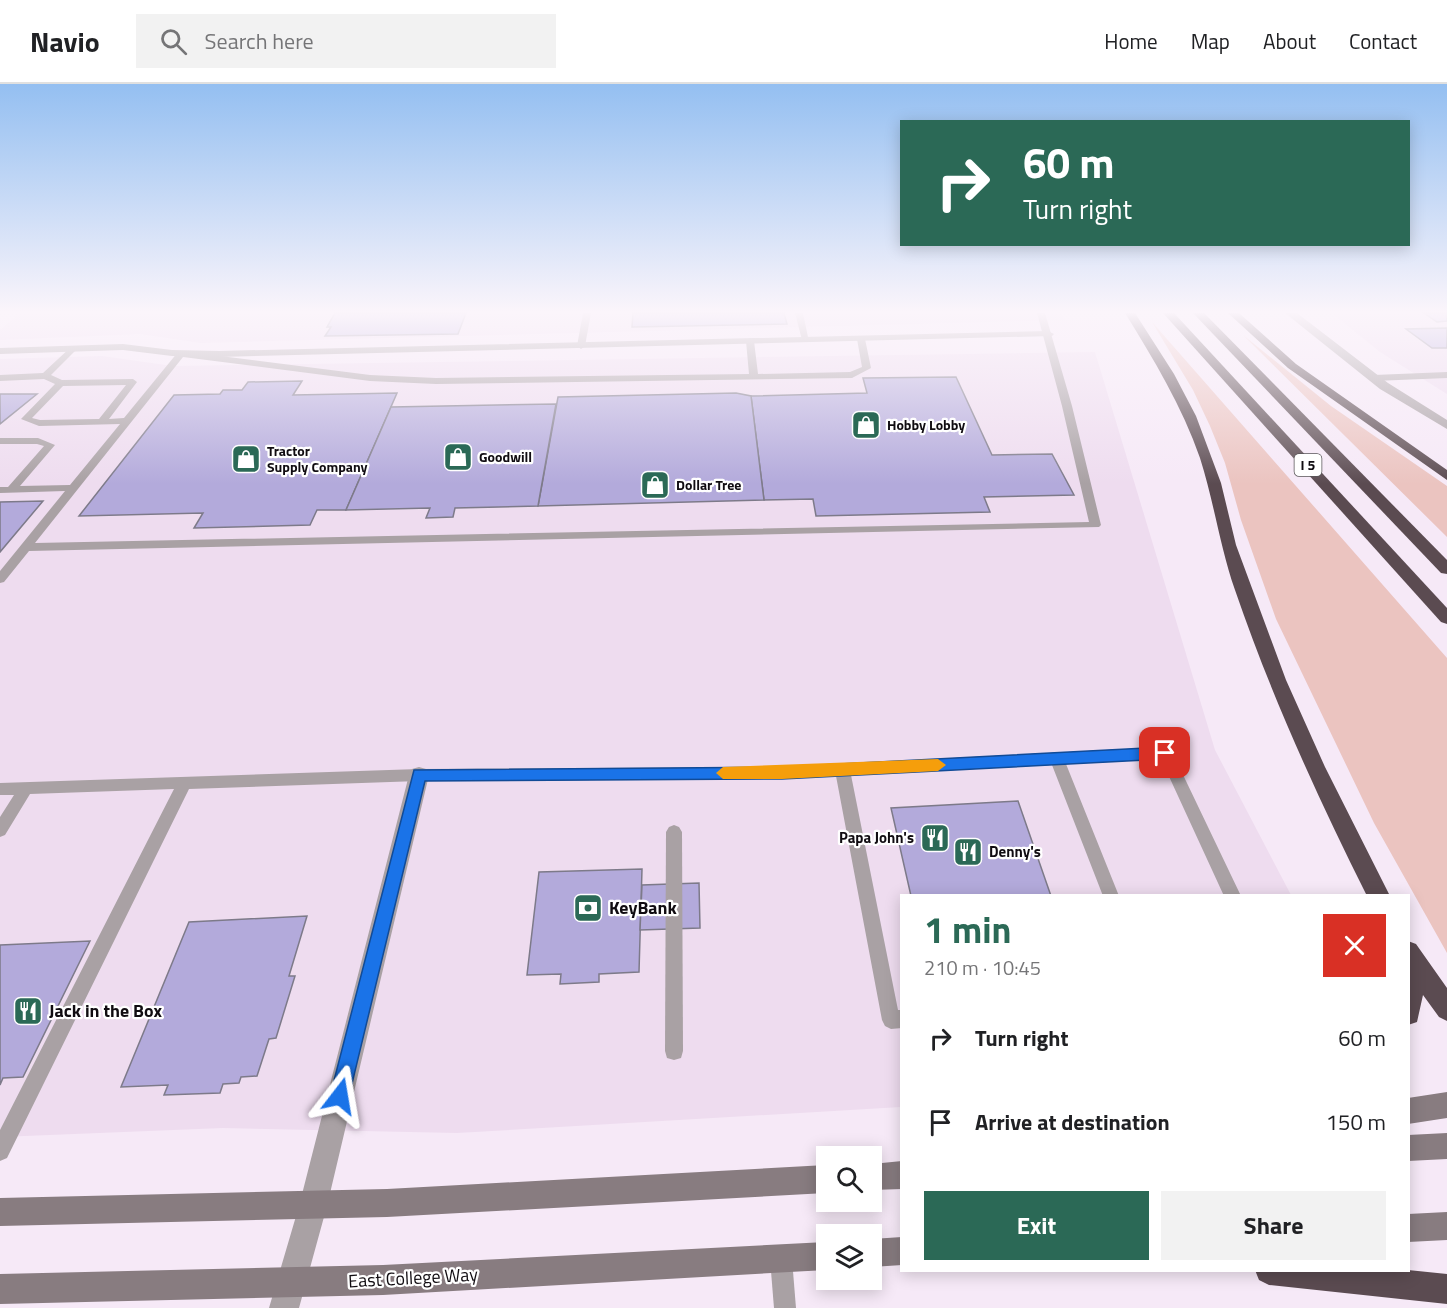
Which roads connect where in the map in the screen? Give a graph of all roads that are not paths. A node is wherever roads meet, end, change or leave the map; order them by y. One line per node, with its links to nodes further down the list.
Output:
1 (51, 370): 13 (lane)
2 (168, 370): 19 (lane)
3 (308, 370): 14 (lane)
4 (753, 370): 14 (lane)
5 (864, 370): 14 (lane)
6 (1057, 370): 25 (lane)
7 (1168, 370): 41 (highway)
8 (1220, 370): 28 (highway, I 5)
9 (1254, 370): 26 (highway, I 5)
10 (1298, 370): 22 (highway)
11 (1364, 370): 16 (street)
12 (1447, 375): 16 (lane)
13 (45, 376): 15 (lane); 17 (lane)
14 (754, 377)
15 (0, 378)
16 (1374, 378): 18 (street)
17 (61, 383): 20 (lane); 20 (lane)
18 (1443, 420)
19 (127, 421): 20 (lane); 23 (lane)
20 (101, 422)
21 (0, 441): 24 (lane)
22 (1447, 476)
23 (74, 488): 24 (lane); 25 (lane)
24 (6, 490)
25 (27, 547): 27 (lane)
26 (1447, 569)
27 (0, 579)
28 (1447, 618)
29 (1182, 752): 30 (lane)
30 (1165, 753): 31 (lane); 40 (lane)
31 (1057, 759): 32 (lane); 39 (lane)
32 (842, 769): 33 (lane); 46 (lane)
33 (419, 775): 34 (lane); 56 (street)
34 (184, 783): 35 (lane); 52 (lane)
35 (26, 788): 36 (lane); 37 (lane)
36 (0, 789)
37 (0, 830)
38 (674, 832): 47 (lane)
39 (1110, 894)
40 (1232, 894)
41 (1378, 894)
42 (1410, 956): 45 (highway)
43 (1410, 977): 44 (highway)
44 (1410, 1007)
45 (1447, 1009)
46 (900, 1019)
47 (674, 1051)
48 (1447, 1105): 49 (main road)
49 (1410, 1111)
50 (1447, 1146): 51 (main road)
51 (1410, 1148)
52 (0, 1151)
53 (900, 1175): 54 (main road)
54 (882, 1176)
55 (816, 1180): 56 (main road)
56 (313, 1206): 57 (main road); 67 (street)
57 (0, 1212)
58 (1447, 1226): 59 (main road)
59 (1410, 1228)
60 (900, 1251): 61 (main road)
61 (882, 1252)
62 (816, 1257): 63 (main road, East College Way)
63 (781, 1259): 67 (main road, East College Way); 68 (lane)
64 (1288, 1272): 66 (highway)
65 (0, 1289): 67 (main road, East College Way)
66 (1447, 1289)
67 (287, 1295)
68 (786, 1308)

